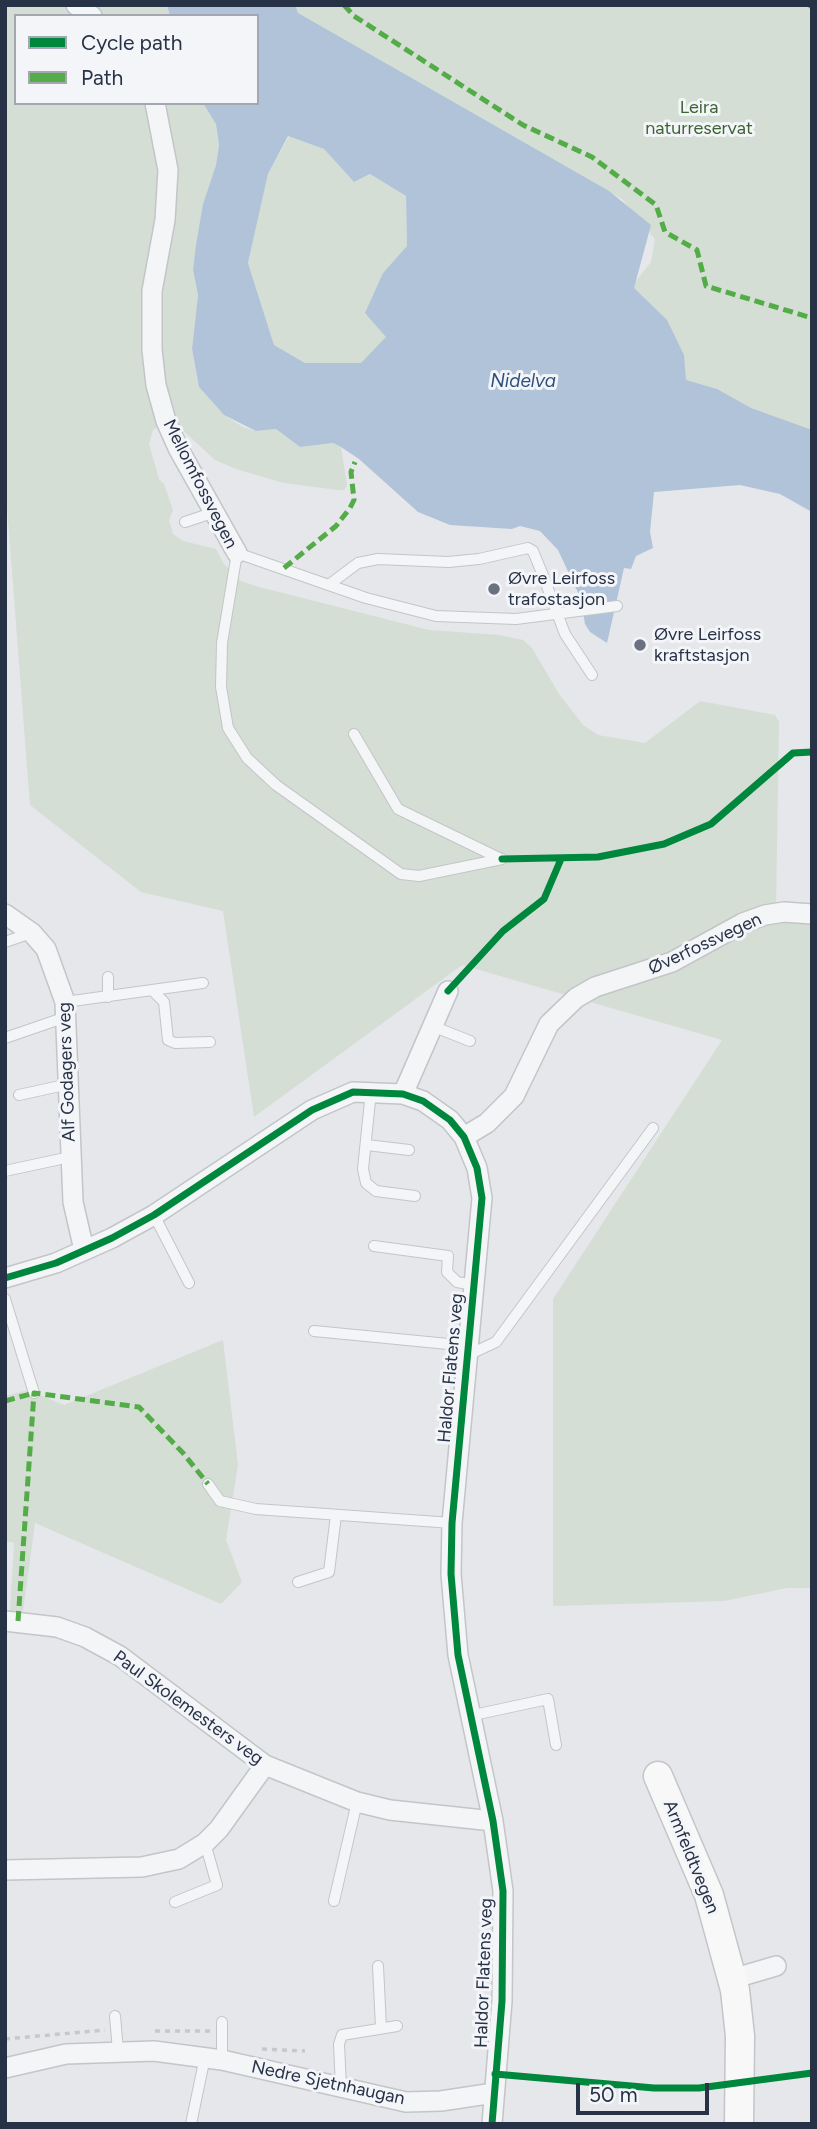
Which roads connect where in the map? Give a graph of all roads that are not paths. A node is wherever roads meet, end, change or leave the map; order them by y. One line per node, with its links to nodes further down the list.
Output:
1 (155, 105): 2 (street, Mellomfossvegen)
2 (215, 512): 3 (lane); 4 (street, Mellomfossvegen)
3 (185, 522)
4 (237, 553): 5 (lane); 9 (lane, Mellomfossvegen)
5 (330, 584): 7 (lane); 7 (lane)
6 (617, 606): 7 (lane)
7 (561, 612): 8 (lane)
8 (592, 674)
9 (354, 734)
10 (5, 914): 12 (street, Alf Godagers veg)
11 (812, 914): 29 (street, Øverfossvegen)
12 (32, 933): 13 (lane); 19 (street, Alf Godagers veg)
13 (5, 942)
14 (108, 977): 18 (lane)
15 (203, 983): 17 (lane)
16 (448, 991): 20 (street)
17 (154, 992): 18 (lane); 23 (lane)
18 (108, 997): 19 (lane)
19 (66, 1009): 21 (lane); 24 (street, Alf Godagers veg)
20 (432, 1026): 22 (lane); 26 (street)
21 (5, 1038)
22 (470, 1041)
23 (210, 1042)
24 (70, 1084): 27 (lane); 32 (street, Alf Godagers veg)
25 (372, 1090): 26 (street, Haldor Flatens veg); 30 (lane); 35 (street, Haldor Flatens veg)
26 (403, 1094): 29 (street, Haldor Flatens veg)
27 (19, 1095)
28 (653, 1128): 43 (lane)
29 (464, 1137): 40 (street, Haldor Flatens veg)
30 (368, 1145): 31 (lane); 34 (lane)
31 (409, 1150)
32 (70, 1157): 33 (lane); 37 (street, Alf Godagers veg)
33 (5, 1171)
34 (415, 1196)
35 (154, 1214): 37 (street, Haldor Flatens veg); 39 (lane)
36 (374, 1246): 40 (lane)
37 (84, 1250): 38 (street, Haldor Flatens veg)
38 (5, 1278)
39 (189, 1283)
40 (474, 1285): 43 (street, Haldor Flatens veg)
41 (5, 1299): 44 (lane)
42 (314, 1331): 43 (lane, Haldor Flatens veg)
43 (468, 1351): 47 (street, Haldor Flatens veg)
44 (34, 1393)
45 (208, 1484): 46 (lane)
46 (336, 1515): 47 (lane); 48 (lane)
47 (452, 1523): 50 (street, Haldor Flatens veg)
48 (298, 1582)
49 (5, 1622): 52 (street, Paul Skolemesters veg)
50 (468, 1716): 51 (lane); 55 (street, Haldor Flatens veg)
51 (556, 1745)
52 (265, 1765): 54 (street, Paul Skolemesters veg); 56 (street)
53 (658, 1776): 62 (street, Armfeldtvegen)
54 (357, 1802): 55 (street, Paul Skolemesters veg); 58 (lane)
55 (493, 1821): 71 (street, Haldor Flatens veg)
56 (205, 1843): 57 (street); 59 (lane)
57 (5, 1870)
58 (334, 1901)
59 (175, 1902)
60 (378, 1966): 66 (lane)
61 (776, 1966): 62 (street)
62 (732, 1979): 74 (street, Armfeldtvegen)
63 (115, 2017): 67 (lane)
64 (222, 2022): 68 (lane)
65 (397, 2026): 66 (lane)
66 (381, 2028): 70 (lane)
67 (118, 2052): 68 (street, Nedre Sjetnhaugan); 69 (street, Nedre Sjetnhaugan)
68 (214, 2059): 70 (street, Nedre Sjetnhaugan); 72 (lane)
69 (5, 2068)
70 (341, 2087): 71 (street, Nedre Sjetnhaugan)
71 (494, 2093): 73 (street, Haldor Flatens veg)
72 (191, 2124)
73 (492, 2124)
74 (739, 2124)

